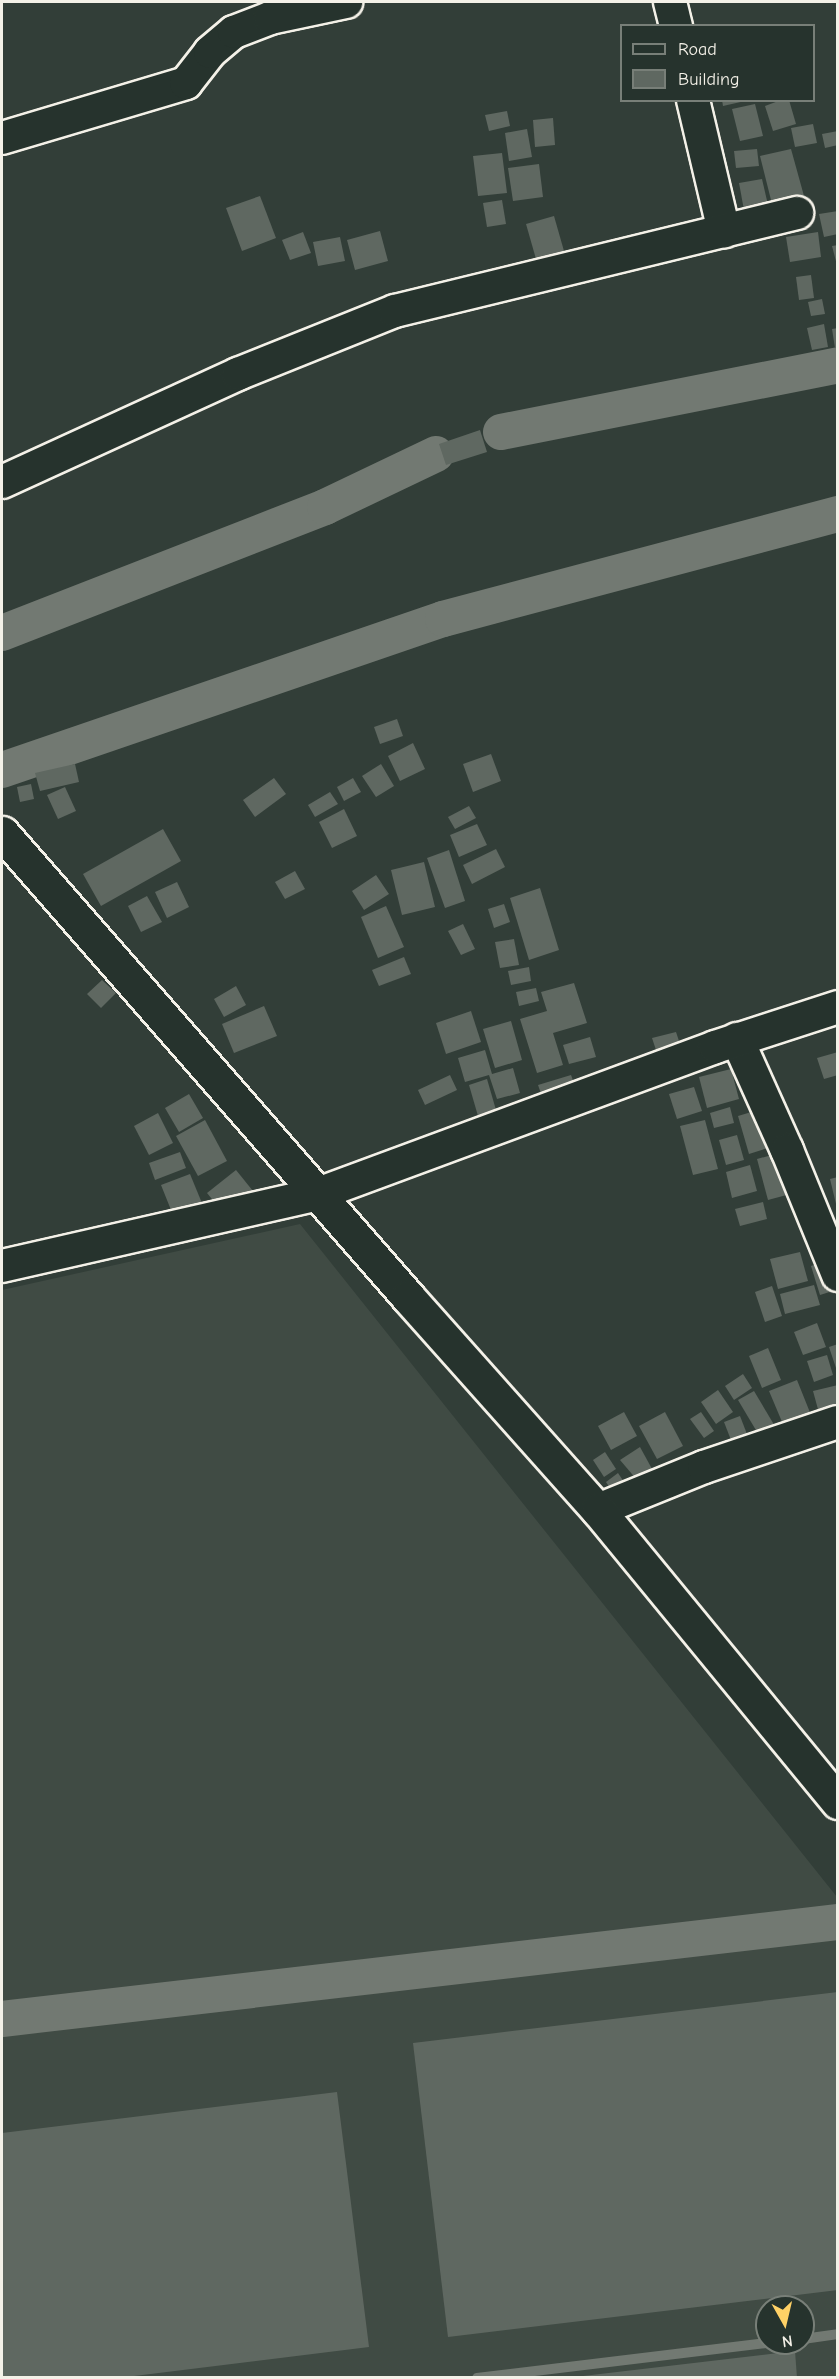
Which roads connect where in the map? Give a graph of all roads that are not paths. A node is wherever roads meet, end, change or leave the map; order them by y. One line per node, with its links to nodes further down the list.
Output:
1 (346, 2): 5 (street)
2 (670, 2): 3 (street)
3 (676, 24)
4 (693, 102): 7 (street)
5 (2, 138)
6 (797, 213): 7 (street)
7 (724, 231): 8 (street)
8 (2, 482)
9 (2, 833): 12 (street)
10 (837, 1007): 11 (street)
11 (737, 1039): 12 (street); 14 (street)
12 (318, 1194): 13 (street); 16 (street)
13 (2, 1266)
14 (837, 1275)
15 (837, 1422): 16 (street)
16 (598, 1510): 17 (street)
17 (837, 1802)

